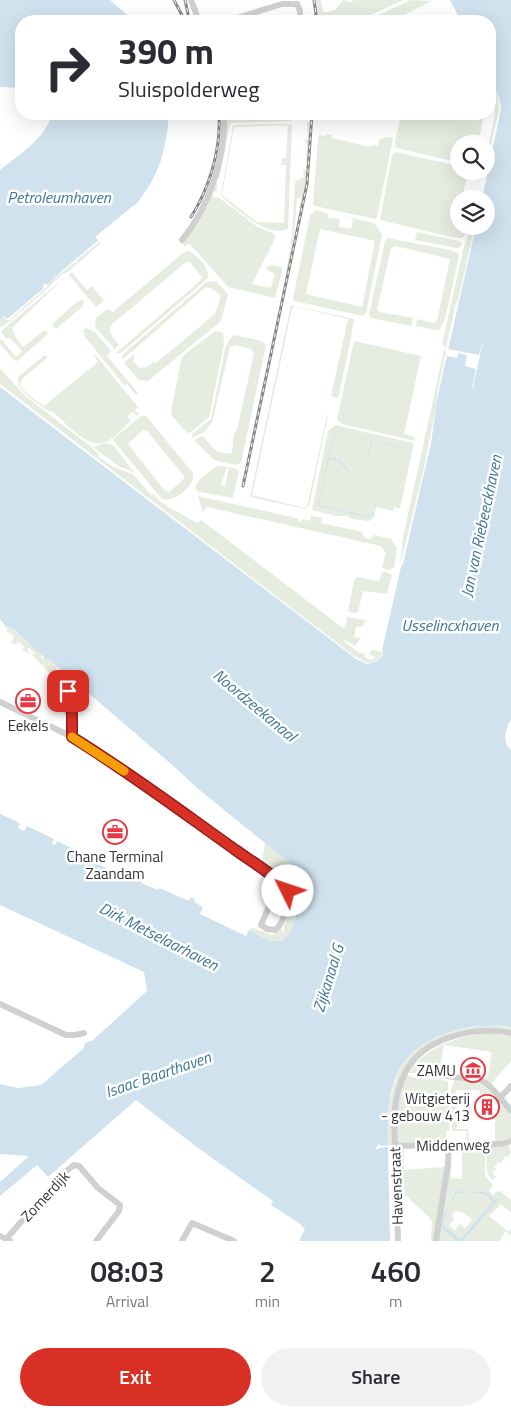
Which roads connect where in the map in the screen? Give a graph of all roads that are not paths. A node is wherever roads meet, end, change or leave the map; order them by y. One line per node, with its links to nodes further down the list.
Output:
1 (191, 0): 3 (street)
2 (298, 2): 4 (street); 5 (street)
3 (197, 15)
4 (246, 15)
5 (300, 15)
6 (223, 120): 7 (street)
7 (182, 240)
8 (54, 678): 10 (street)
9 (0, 702): 10 (street)
10 (72, 737): 11 (street)
11 (268, 874): 12 (street); 13 (street)
12 (270, 904): 13 (street); 13 (street)
13 (286, 908)
14 (0, 1004): 15 (street)
15 (84, 1032)
16 (511, 1033): 23 (street, Havenstraat)
17 (439, 1074): 19 (street)
18 (511, 1086): 19 (street)
19 (499, 1099): 20 (street)
20 (511, 1110)
21 (511, 1143): 22 (street, Middenweg)
22 (448, 1145): 23 (street, Middenweg); 29 (street)
23 (394, 1146): 28 (street, Havenstraat)
24 (5, 1239): 25 (street, Zomerdijk)
25 (96, 1241)
26 (182, 1241): 27 (street)
27 (234, 1241)
28 (398, 1241)
29 (436, 1241)

